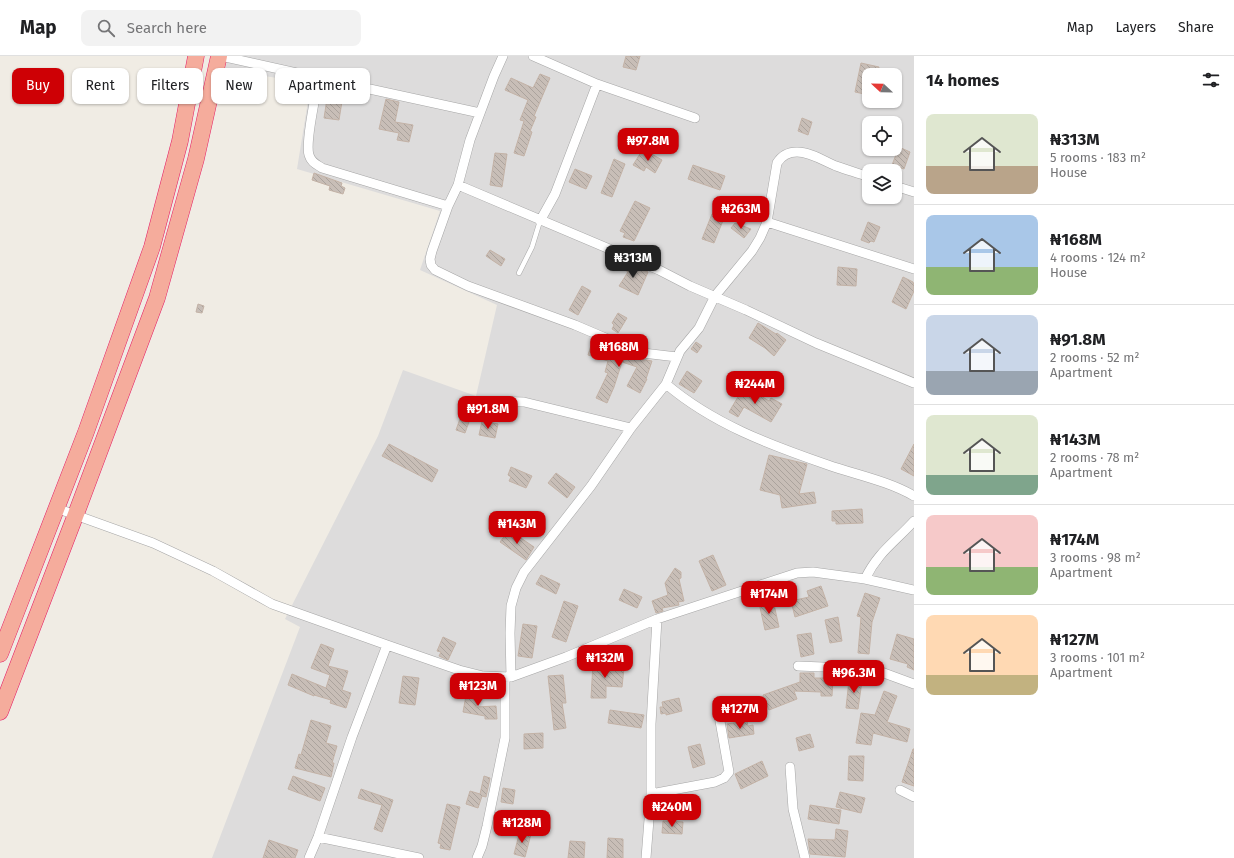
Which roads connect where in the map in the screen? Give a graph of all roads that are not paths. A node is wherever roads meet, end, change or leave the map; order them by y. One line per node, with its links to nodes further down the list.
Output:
1 (196, 56): 27 (highway)
2 (220, 56): 5 (street); 28 (highway)
3 (503, 56): 9 (street)
4 (533, 56): 6 (street)
5 (275, 68)
6 (597, 84): 10 (street); 16 (street)
7 (370, 89): 9 (street)
8 (315, 104): 15 (street)
9 (480, 113): 12 (street)
10 (695, 118)
11 (862, 175): 17 (street)
12 (458, 185): 15 (street); 16 (street)
13 (902, 188): 14 (street)
14 (914, 192)
15 (448, 206): 21 (street)
16 (540, 221): 19 (lane); 20 (street)
17 (767, 222): 18 (street); 20 (street)
18 (914, 269)
19 (519, 273)
20 (715, 296): 21 (street); 22 (street)
21 (677, 357): 23 (street)
22 (914, 383)
23 (666, 384): 25 (street); 26 (street)
24 (493, 401): 25 (street)
25 (631, 428): 36 (street)
26 (914, 496)
27 (56, 508): 28 (street); 34 (highway)
28 (76, 514): 33 (street); 39 (highway)
29 (914, 521): 30 (street)
30 (865, 579): 31 (street); 32 (street)
31 (914, 590)
32 (657, 620): 36 (street); 42 (street)
33 (387, 645): 36 (street); 44 (street)
34 (0, 654)
35 (798, 666): 37 (street)
36 (508, 677): 47 (street)
37 (914, 684)
38 (718, 710): 42 (street)
39 (0, 712)
40 (790, 767): 49 (street)
41 (900, 790): 43 (street)
42 (651, 794): 48 (street)
43 (914, 797)
44 (318, 837): 45 (street); 46 (street)
45 (309, 858)
46 (419, 858)
47 (476, 858)
48 (646, 858)
49 (805, 858)

